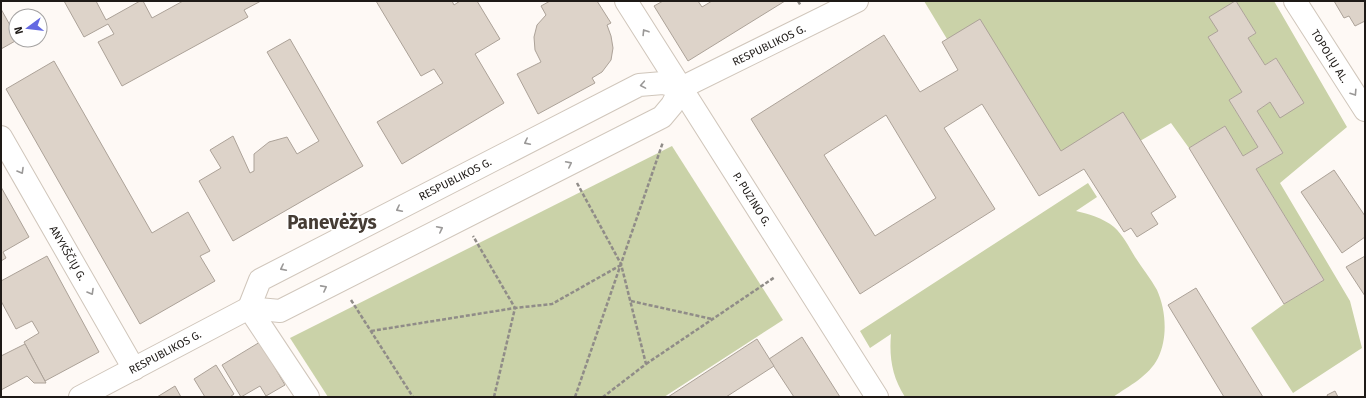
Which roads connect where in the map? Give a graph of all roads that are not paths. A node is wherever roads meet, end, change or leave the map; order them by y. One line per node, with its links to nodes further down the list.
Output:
1 (626, 1): 4 (main road, P. PUZINO G., one-way to 1)
2 (857, 1): 4 (main road, RESPUBLIKOS G.)
3 (1295, 1): 5 (main road, TOPOLIŲ AL., one-way to 5)
4 (681, 88): 7 (main road, one-way to 4); 7 (main road, RESPUBLIKOS G., one-way to 7); 11 (main road, P. PUZINO G.)
5 (1365, 110)
6 (1, 137): 8 (main road, ANYKŠČIŲ G., one-way to 8)
7 (249, 308): 8 (main road, RESPUBLIKOS G.); 10 (main road)
8 (134, 368): 9 (main road, RESPUBLIKOS G.)
9 (80, 397)
10 (308, 397)
11 (877, 397)

